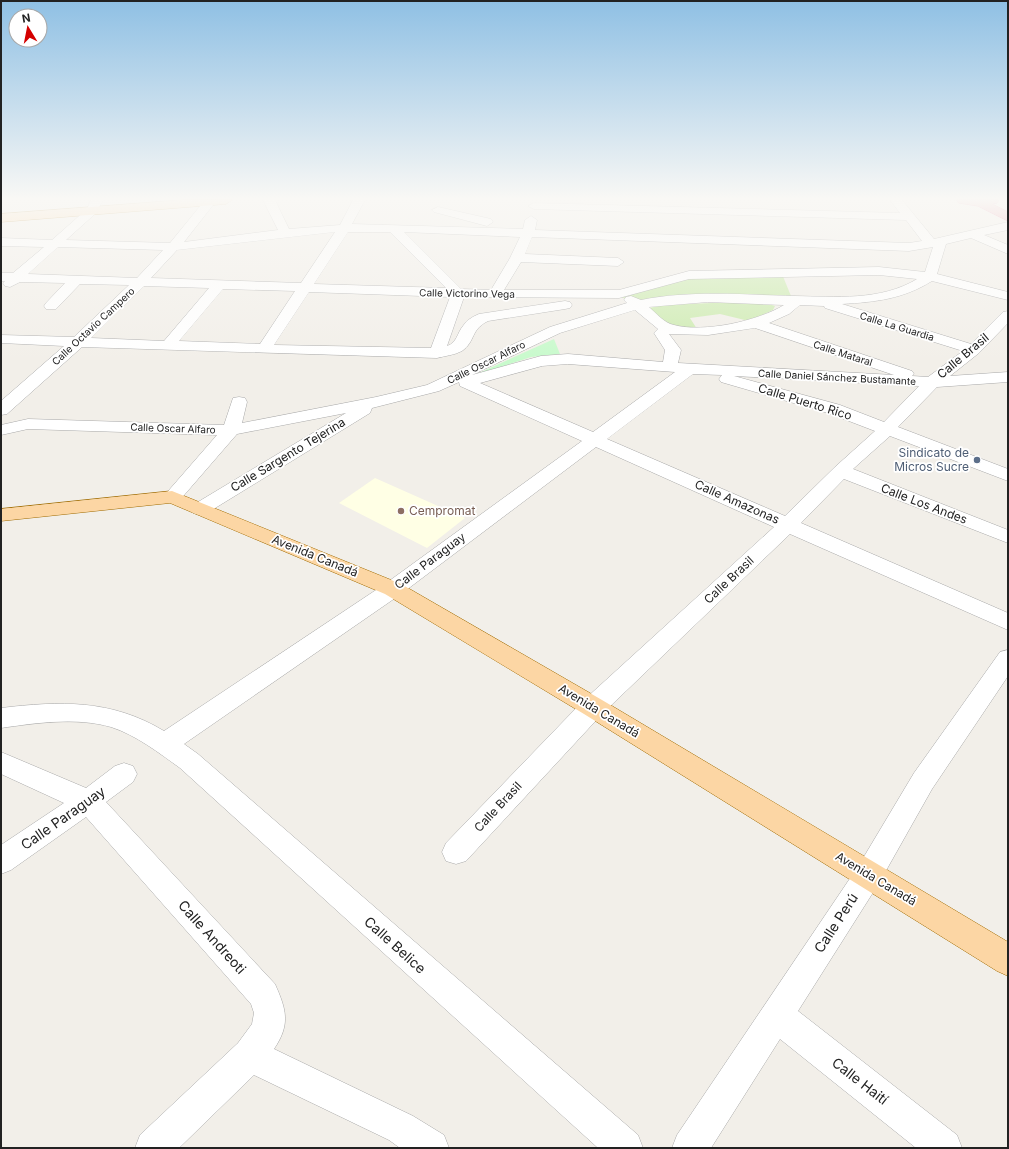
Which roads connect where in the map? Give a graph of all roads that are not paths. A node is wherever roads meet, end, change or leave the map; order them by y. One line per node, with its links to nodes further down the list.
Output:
1 (43, 254): 16 (street)
2 (167, 254): 18 (street, Calle Octavio Campero)
3 (326, 254): 20 (street)
4 (416, 254): 23 (street)
5 (519, 254): 10 (street)
6 (618, 254): 11 (street)
7 (774, 254): 12 (street)
8 (872, 254): 13 (street)
9 (934, 254): 14 (street)
10 (517, 258): 11 (street); 24 (street)
11 (618, 262): 21 (street)
12 (783, 273): 13 (street, Calle Victorino Vega); 21 (street, Calle Victorino Vega)
13 (914, 273): 14 (street, Calle Victorino Vega)
14 (930, 276): 25 (street, Calle Victorino Vega); 27 (street, Calle Oscar Alfaro)
15 (1, 277): 16 (street, Calle Victorino Vega)
16 (16, 278): 17 (street, Calle Victorino Vega); 22 (street)
17 (76, 280): 18 (street, Calle Victorino Vega); 29 (street)
18 (139, 282): 19 (street, Calle Victorino Vega); 34 (street, Calle Octavio Campero)
19 (218, 286): 20 (street, Calle Victorino Vega); 36 (street)
20 (303, 288): 23 (street, Calle Victorino Vega); 37 (street)
21 (620, 290): 24 (street, Calle Victorino Vega); 28 (street, Calle Oscar Alfaro); 35 (street, Calle Oscar Alfaro); 39 (street)
22 (1, 292)
23 (458, 293): 24 (street, Calle Victorino Vega); 39 (street)
24 (495, 294)
25 (1008, 296)
26 (795, 300): 27 (street, Calle Oscar Alfaro); 28 (street, Calle Oscar Alfaro); 31 (street)
27 (820, 302): 38 (street, Calle La Guardia)
28 (639, 305): 32 (street)
29 (50, 306)
30 (1008, 314): 38 (street, Calle Brasil)
31 (754, 323): 32 (street); 45 (street, Calle Mataral)
32 (668, 328): 40 (street)
33 (1, 339): 34 (street)
34 (79, 341): 36 (street); 49 (street, Calle Octavio Campero)
35 (561, 344): 40 (street, Calle Daniel Sánchez Bustamante); 43 (street, Calle Daniel Sánchez Bustamante); 46 (street, Calle Oscar Alfaro)
36 (168, 345): 37 (street)
37 (264, 349): 39 (street)
38 (974, 350): 45 (street, Calle Brasil)
39 (437, 353)
40 (670, 367): 41 (street, Calle Daniel Sánchez Bustamante)
41 (690, 369): 45 (street, Calle Daniel Sánchez Bustamante); 52 (street, Calle Puerto Rico); 53 (street, Calle Paraguay)
42 (1008, 377): 45 (street, Calle Daniel Sánchez Bustamante)
43 (466, 383): 46 (street, Calle Daniel Sánchez Bustamante); 53 (street, Calle Amazonas)
44 (1008, 384): 45 (street, Calle Daniel Sánchez Bustamante)
45 (929, 385): 52 (street, Calle Brasil)
46 (433, 388): 48 (street, Calle Oscar Alfaro)
47 (239, 402): 51 (street)
48 (376, 402): 51 (street, Calle Oscar Alfaro); 57 (street, Calle Sargento Tejerina)
49 (1, 410)
50 (1, 430): 51 (street, Calle Oscar Alfaro)
51 (231, 430): 56 (street)
52 (886, 430): 54 (street, Calle Brasil); 55 (street, Calle Puerto Rico)
53 (595, 439): 59 (street, Calle Amazonas); 61 (street, Calle Paraguay)
54 (841, 471): 59 (street, Calle Brasil); 60 (street, Calle Los Andes)
55 (1008, 475)
56 (172, 497): 57 (main road, Avenida Canadá); 58 (main road)
57 (200, 509): 61 (main road, Avenida Canadá)
58 (1, 515)
59 (788, 525): 62 (street, Calle Amazonas); 64 (street, Calle Brasil)
60 (1008, 537)
61 (393, 588): 64 (main road, Avenida Canadá); 66 (street, Calle Paraguay)
62 (1008, 622)
63 (1008, 658): 72 (street, Calle Perú)
64 (593, 707): 70 (street, Calle Brasil); 72 (main road, Avenida Canadá)
65 (1, 718): 66 (street, Calle Belice)
66 (164, 744): 78 (street, Calle Belice)
67 (1, 762): 69 (street, Calle Andreoti)
68 (124, 774): 69 (street, Calle Paraguay)
69 (88, 801): 71 (street, Calle Paraguay); 75 (street, Calle Andreoti)
70 (456, 852)
71 (1, 861)
72 (868, 874): 73 (main road, Avenida Canadá); 74 (street, Calle Perú)
73 (1008, 960)
74 (776, 1015): 79 (street, Calle Perú); 80 (street, Calle Haití)
75 (250, 1055): 76 (street, Calle Andreoti); 77 (street)
76 (153, 1148)
77 (431, 1148)
78 (624, 1148)
79 (690, 1148)
80 (944, 1148)

